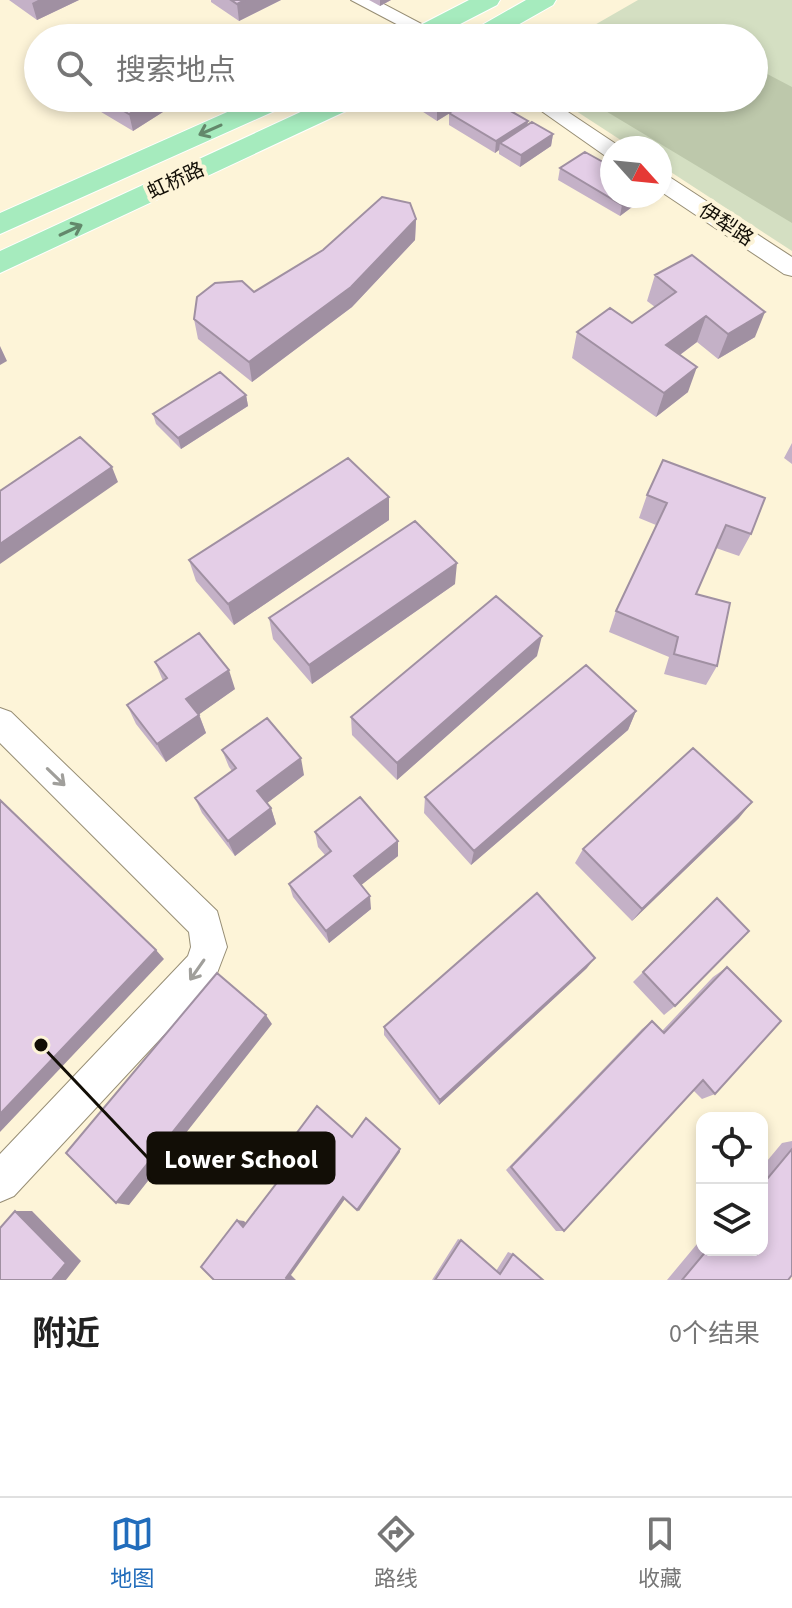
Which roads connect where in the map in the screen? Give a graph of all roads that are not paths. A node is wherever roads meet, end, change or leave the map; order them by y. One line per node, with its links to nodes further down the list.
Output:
1 (361, 0): 4 (street)
2 (488, 0): 5 (main road)
3 (544, 0): 6 (main road)
4 (405, 24)
5 (447, 24)
6 (502, 24)
7 (250, 112): 12 (main road, 虹桥路, one-way to 12)
8 (322, 112): 13 (main road, 虹桥路, one-way to 8)
9 (554, 112): 10 (street)
10 (600, 142)
11 (672, 189): 14 (street, 伊犁路)
12 (0, 224)
13 (0, 263)
14 (792, 268)
15 (0, 722): 16 (street, one-way to 16)
16 (0, 1182)

